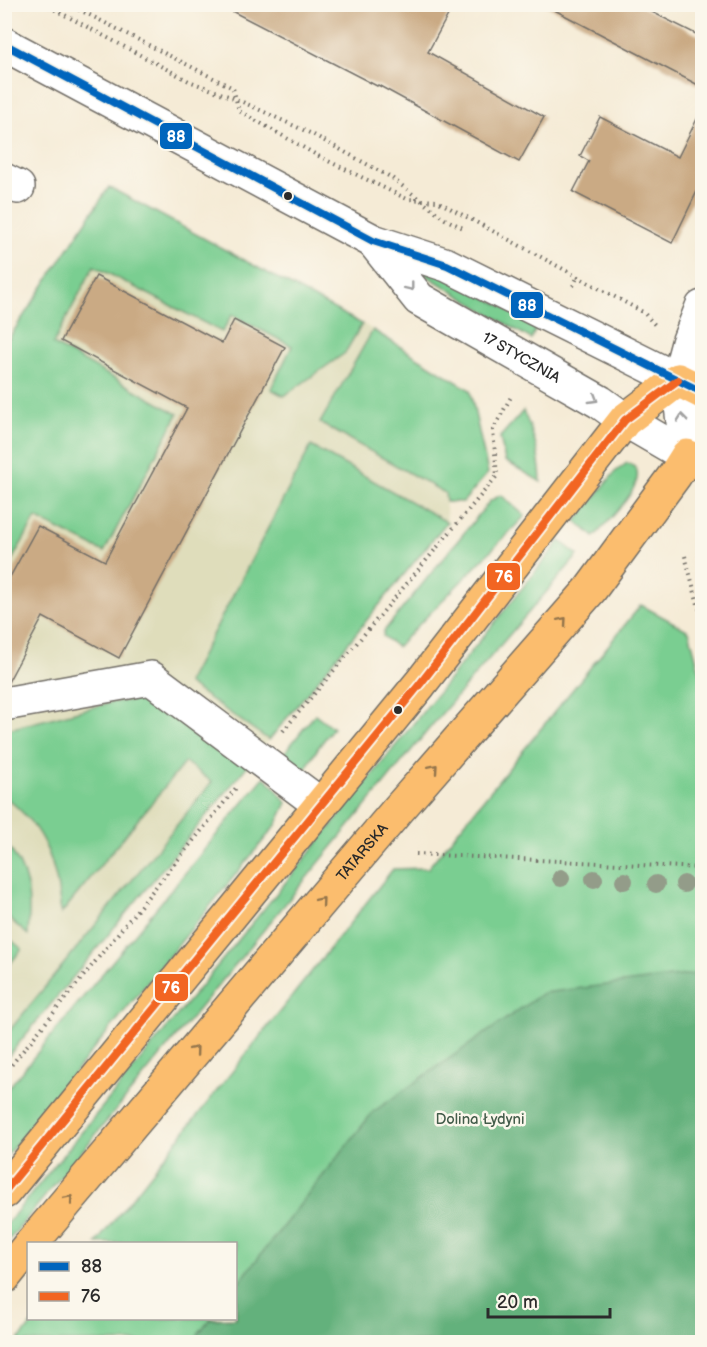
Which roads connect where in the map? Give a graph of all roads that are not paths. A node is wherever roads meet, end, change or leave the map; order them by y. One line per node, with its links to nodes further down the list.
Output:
1 (4, 44): 2 (street, 17 STYCZNIA)
2 (374, 241): 4 (street, 17 STYCZNIA); 5 (street, 17 STYCZNIA, one-way to 5)
3 (702, 307): 4 (street)
4 (690, 386): 5 (main road); 6 (street, one-way to 4)
5 (625, 420): 6 (street, 17 STYCZNIA); 8 (main road)
6 (694, 460): 10 (main road, TATARSKA, one-way to 6)
7 (4, 705): 8 (street)
8 (321, 805): 9 (main road)
9 (4, 1192)
10 (33, 1242)
11 (27, 1249): 12 (main road, TATARSKA)
12 (4, 1277)

